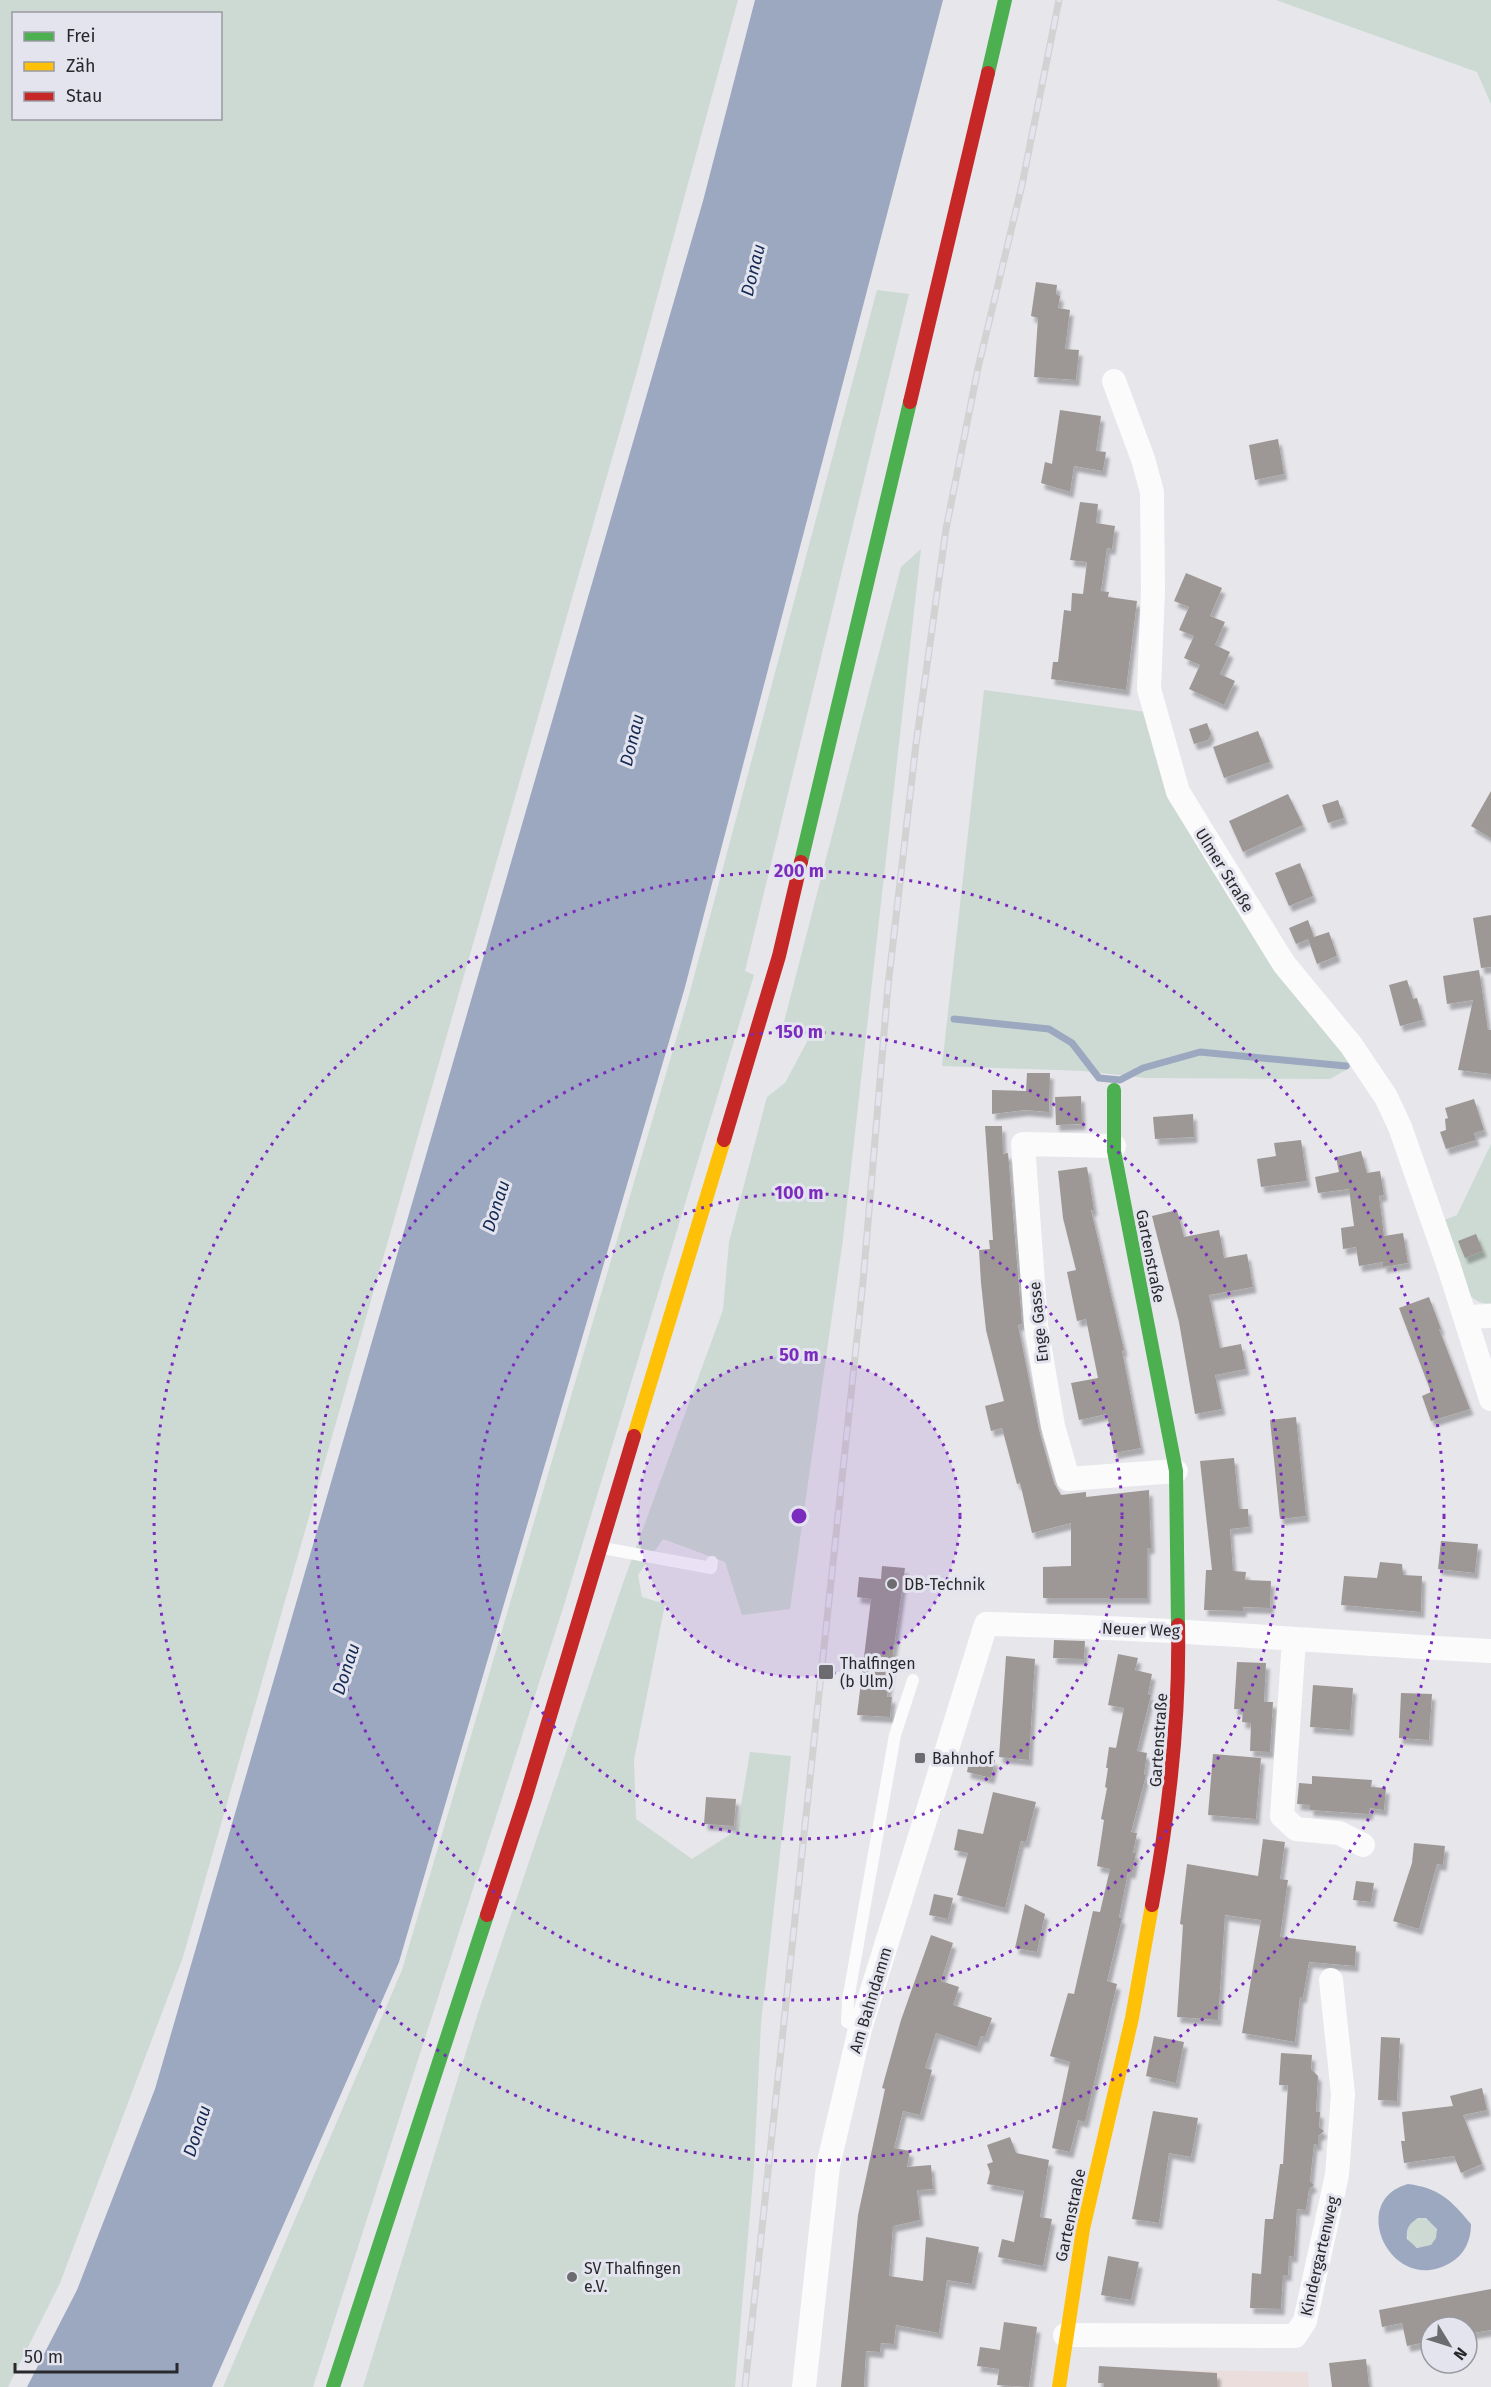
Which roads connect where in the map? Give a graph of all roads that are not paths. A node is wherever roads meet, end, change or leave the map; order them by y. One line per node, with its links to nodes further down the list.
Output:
1 (1005, 0): 9 (street)
2 (1114, 381): 6 (street, Ulmer Straße)
3 (1114, 1090): 4 (street, Gartenstraße)
4 (1114, 1146): 8 (street, Gartenstraße); 8 (street, Enge Gasse)
5 (1491, 1316): 6 (street)
6 (1466, 1317): 7 (street, Ulmer Straße)
7 (1491, 1399)
8 (1176, 1471): 12 (street, Gartenstraße)
9 (602, 1548): 10 (lane); 20 (street)
10 (712, 1563)
11 (986, 1624): 12 (street, Neuer Weg); 18 (street, Am Bahndamm)
12 (1179, 1630): 13 (street, Neuer Weg); 19 (street, Gartenstraße)
13 (1294, 1640): 14 (street, Neuer Weg); 16 (street)
14 (1491, 1650)
15 (914, 1680): 18 (lane)
16 (1363, 1845)
17 (1332, 1980): 19 (street, Kindergartenweg)
18 (860, 2029): 21 (street, Am Bahndamm)
19 (1065, 2335): 22 (street, Gartenstraße)
20 (333, 2387)
21 (804, 2387)
22 (1059, 2387)

